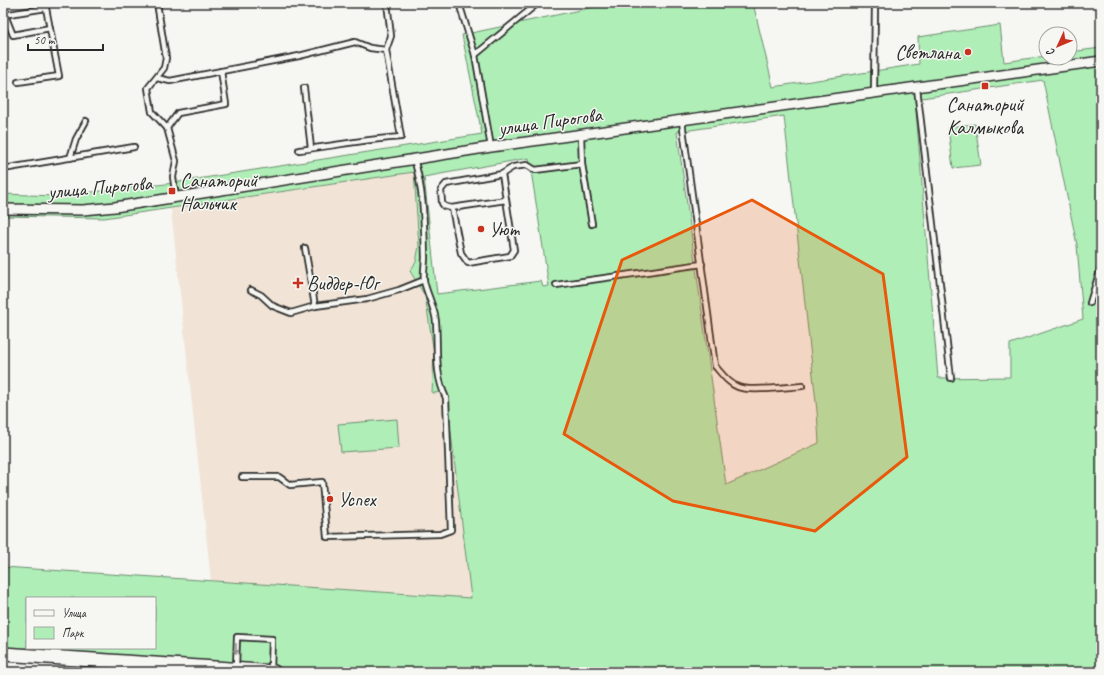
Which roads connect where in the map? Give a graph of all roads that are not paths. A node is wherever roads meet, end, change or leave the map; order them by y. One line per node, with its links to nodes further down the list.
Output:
1 (157, 3): 12 (lane)
2 (387, 3): 8 (lane)
3 (459, 3): 9 (lane)
4 (538, 3): 9 (lane)
5 (875, 3): 16 (lane)
6 (4, 15): 7 (lane); 7 (lane)
7 (50, 28): 13 (lane)
8 (386, 50): 11 (lane); 23 (lane)
9 (474, 55): 22 (lane)
10 (1101, 62): 15 (street, улица Пирогова)
11 (221, 71): 12 (lane); 19 (lane)
12 (157, 78): 19 (lane)
13 (18, 82)
14 (304, 88): 23 (lane)
15 (918, 88): 16 (street, улица Пирогова); 43 (lane)
16 (874, 93): 17 (street, улица Пирогова)
17 (682, 120): 20 (street, улица Пирогова); 36 (lane)
18 (86, 121): 25 (lane)
19 (167, 128): 30 (lane)
20 (581, 135): 22 (street, улица Пирогова); 27 (lane)
21 (134, 147): 25 (lane)
22 (491, 147): 26 (street, улица Пирогова)
23 (311, 148): 24 (lane)
24 (299, 150)
25 (70, 158): 28 (lane)
26 (414, 159): 30 (street, улица Пирогова); 38 (lane)
27 (582, 164): 29 (lane); 34 (lane)
28 (3, 169)
29 (502, 174): 31 (lane); 32 (lane)
30 (176, 197): 33 (street, улица Пирогова)
31 (506, 200): 32 (lane); 32 (lane)
32 (452, 208)
33 (3, 209)
34 (592, 224)
35 (305, 248): 42 (lane)
36 (702, 264): 39 (lane); 44 (lane)
37 (1101, 267): 41 (lane)
38 (424, 280): 42 (lane); 45 (lane)
39 (556, 285)
40 (251, 290): 42 (lane)
41 (1090, 303)
42 (315, 306)
43 (951, 378)
44 (802, 386)
45 (242, 477)
46 (3, 654): 47 (main road)
47 (236, 671): 48 (main road); 48 (lane, one-way to 47)
48 (271, 672): 49 (main road)
49 (274, 672)

